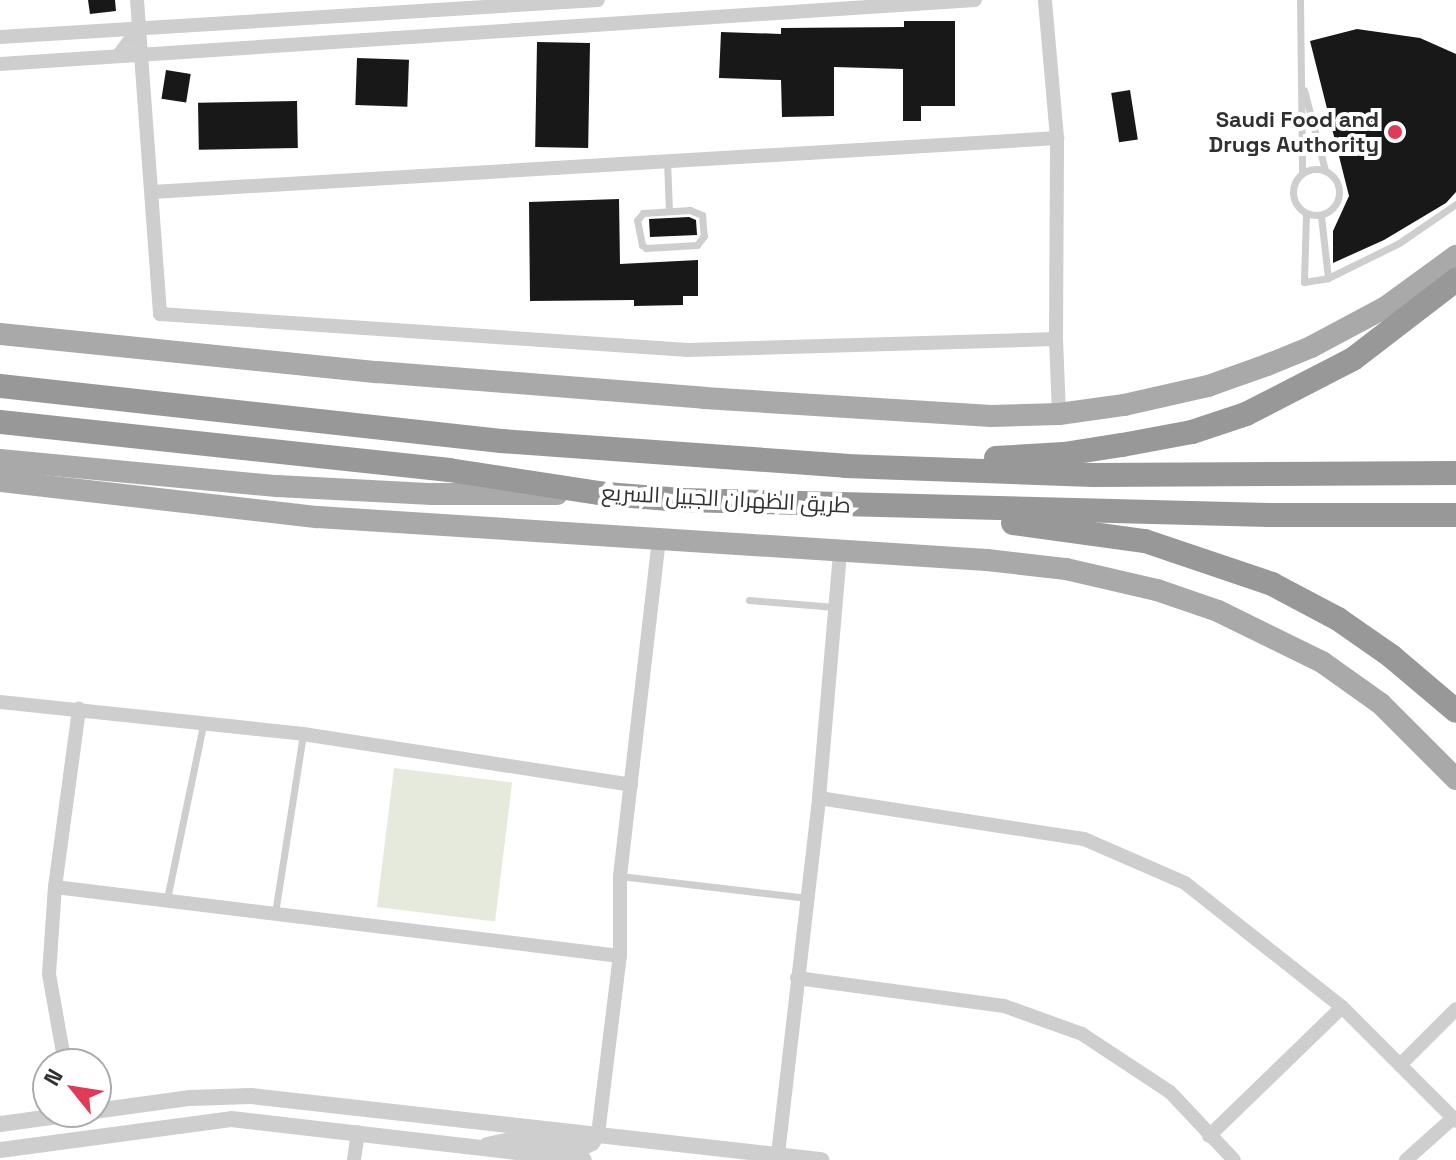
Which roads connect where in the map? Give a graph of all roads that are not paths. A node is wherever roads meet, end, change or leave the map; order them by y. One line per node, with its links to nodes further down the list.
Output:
1 (137, 0): 6 (street)
2 (598, 0): 6 (street)
3 (975, 0): 8 (street)
4 (1045, 0): 12 (street)
5 (1300, 0): 11 (lane)
6 (140, 27): 7 (street); 8 (street); 9 (street)
7 (0, 37)
8 (143, 55): 9 (street); 16 (street)
9 (118, 56): 10 (street)
10 (0, 64)
11 (1302, 80): 14 (lane); 15 (lane)
12 (1057, 138): 13 (street); 25 (street)
13 (667, 161): 16 (street); 18 (lane)
14 (1325, 170): 15 (lane); 20 (lane)
15 (1302, 173): 19 (lane)
16 (152, 192): 25 (street)
17 (1456, 204): 22 (lane)
18 (669, 211): 18 (lane)
19 (1306, 214): 20 (lane); 22 (lane)
20 (1321, 216): 22 (lane)
21 (1456, 256): 27 (main road)
22 (1328, 278)
23 (1456, 280): 30 (highway)
24 (0, 334): 27 (main road)
25 (1056, 339): 27 (street)
26 (0, 386): 30 (highway, طريق الظهران الجبيل السريع)
27 (1059, 414)
28 (0, 422): 33 (highway, طريق الظهران الجبيل السريع)
29 (0, 460): 33 (main road)
30 (846, 466): 31 (highway, طريق الظهران الجبيل السريع)
31 (1456, 473)
32 (0, 481): 36 (main road)
33 (606, 494): 34 (highway, طريق الظهران الجبيل السريع)
34 (868, 506): 35 (highway, طريق الظهران الجبيل السريع); 42 (highway)
35 (1456, 515)
36 (659, 540): 37 (main road); 46 (street)
37 (840, 552): 39 (street); 45 (main road)
38 (749, 600): 39 (lane)
39 (835, 607): 47 (street)
40 (0, 702): 41 (street)
41 (79, 709): 43 (street); 49 (street)
42 (1456, 711)
43 (203, 722): 44 (street); 51 (lane)
44 (303, 734): 46 (street); 52 (lane)
45 (1456, 779)
46 (631, 785): 48 (street)
47 (819, 798): 50 (street); 55 (street)
48 (620, 876): 50 (lane); 53 (street)
49 (55, 887): 51 (street); 57 (street)
50 (806, 898): 54 (street)
51 (167, 899): 52 (street)
52 (275, 913): 53 (street)
53 (620, 956): 67 (street)
54 (797, 978): 68 (street); 71 (street)
55 (1342, 1007): 58 (street); 68 (street)
56 (1456, 1009): 58 (street)
57 (62, 1048)
58 (1400, 1065): 61 (street)
59 (112, 1109): 60 (street)
60 (416, 1113): 65 (street); 67 (street)
61 (1455, 1120): 76 (street)
62 (32, 1121): 63 (street)
63 (0, 1124)
64 (32, 1126): 66 (street)
65 (358, 1132): 69 (street); 70 (street); 72 (street)
66 (0, 1134)
67 (598, 1134): 69 (street); 71 (street)
68 (1209, 1136): 75 (street)
69 (483, 1148): 73 (street)
70 (0, 1150)
71 (778, 1154): 74 (street)
72 (354, 1160)
73 (584, 1160)
74 (821, 1160)
75 (1234, 1160)
76 (1406, 1160)

